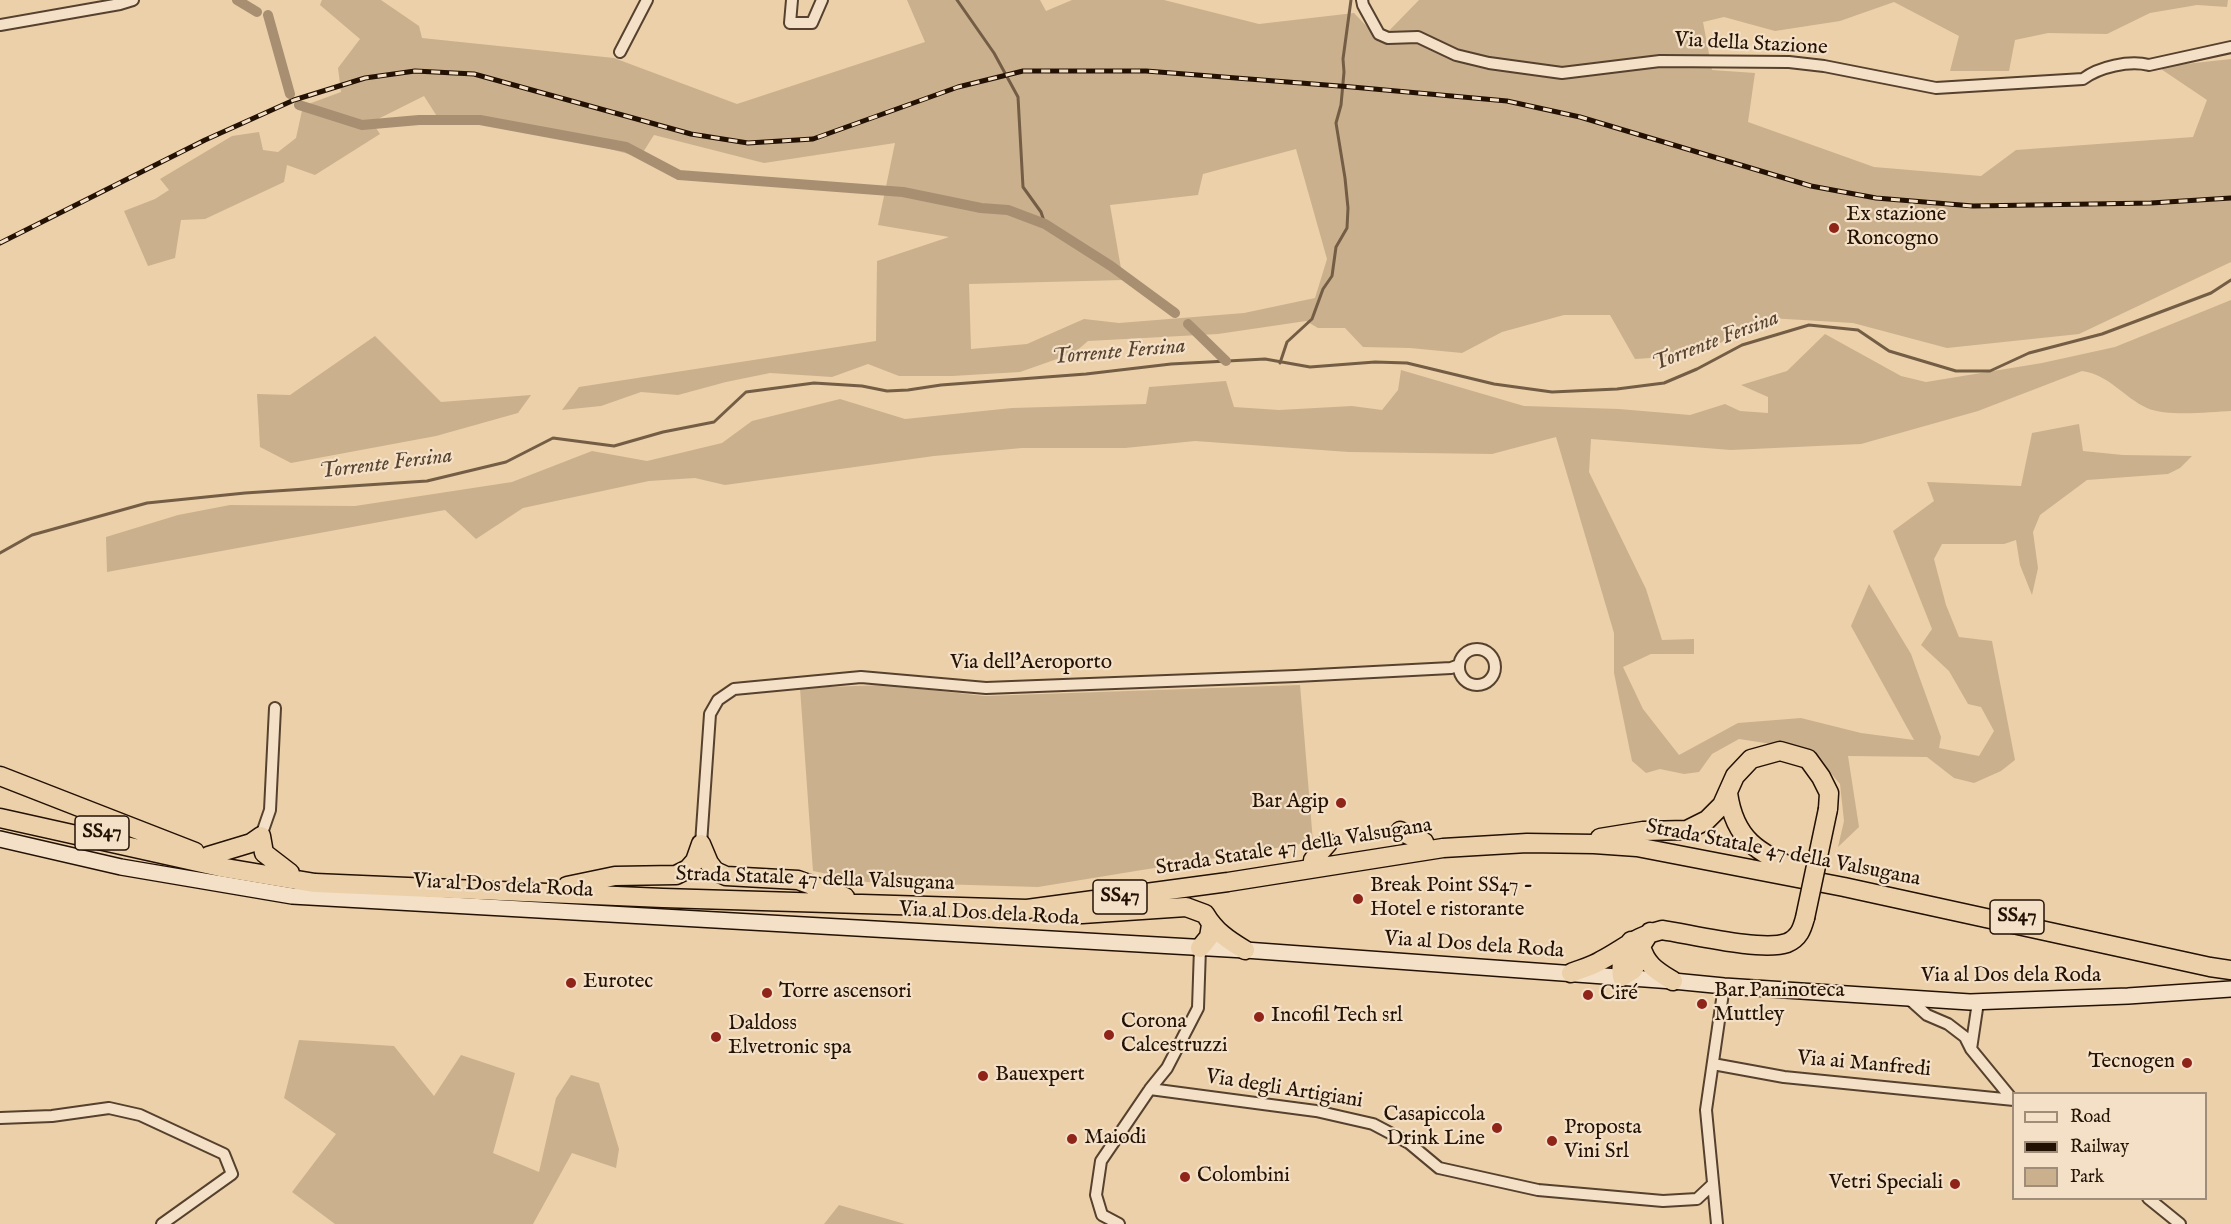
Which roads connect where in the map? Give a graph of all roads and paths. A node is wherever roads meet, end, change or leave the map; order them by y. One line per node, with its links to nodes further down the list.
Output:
1 (134, 0): 6 (street)
2 (646, 0): 8 (street)
3 (792, 0): 4 (street)
4 (822, 0)
5 (1362, 0): 7 (street, Via della Stazione)
6 (0, 25)
7 (2231, 47)
8 (620, 51)
9 (1459, 665): 23 (street, Via dell'Aeroporto)
10 (275, 708): 18 (street)
11 (0, 776): 24 (highway)
12 (1728, 793): 19 (highway); 26 (highway); 32 (highway, bridge)
13 (0, 811): 24 (highway, Strada Statale 47 della Valsugana / SS47)
14 (0, 818): 16 (highway, Strada Statale 47 della Valsugana / SS47)
15 (0, 829): 16 (highway)
16 (62, 831): 30 (highway, Strada Statale 47 della Valsugana / SS47)
17 (1400, 831): 21 (highway)
18 (261, 836): 24 (highway); 27 (highway)
19 (1595, 838): 21 (highway, Strada Statale 47 della Valsugana / SS47); 26 (highway, Strada Statale 47 della Valsugana / SS47)
20 (0, 839): 33 (main road, Via al Dos dela Roda)
21 (1424, 842): 25 (highway, Strada Statale 47 della Valsugana / SS47)
22 (1328, 843): 25 (highway)
23 (701, 844): 28 (highway); 29 (highway)
24 (206, 856): 27 (highway, Strada Statale 47 della Valsugana / SS47)
25 (1313, 860): 29 (highway, Strada Statale 47 della Valsugana / SS47)
26 (1802, 872): 35 (highway, Strada Statale 47 della Valsugana / SS47)
27 (290, 873): 28 (highway, Strada Statale 47 della Valsugana / SS47)
28 (567, 886): 29 (highway, Strada Statale 47 della Valsugana / SS47)
29 (845, 897)
30 (1027, 909): 31 (highway); 36 (highway, Strada Statale 47 della Valsugana / SS47)
31 (1211, 925): 33 (highway); 34 (highway)
32 (1641, 939): 37 (highway); 38 (highway); 39 (highway)
33 (1200, 948): 34 (main road, Via al Dos dela Roda); 46 (street)
34 (1245, 950): 37 (main road, Via al Dos dela Roda)
35 (2231, 961)
36 (2231, 970)
37 (1571, 974): 38 (main road, Via al Dos dela Roda)
38 (1622, 977): 39 (main road, Via al Dos dela Roda)
39 (1673, 981): 40 (main road, Via al Dos dela Roda)
40 (1724, 986): 42 (main road, Via al Dos dela Roda); 45 (street)
41 (2231, 989): 43 (main road, Via al Dos dela Roda)
42 (1908, 998): 43 (main road, Via al Dos dela Roda); 44 (street, Via ai Manfredi)
43 (1978, 1002): 44 (street)
44 (1971, 1049): 47 (street, Via ai Manfredi)
45 (1713, 1064): 48 (street, Via ai Manfredi); 50 (street)
46 (1150, 1089): 50 (street, Via degli Artigiani); 53 (street)
47 (2012, 1098)
48 (2012, 1099)
49 (0, 1118): 52 (street)
50 (1713, 1184): 54 (street)
51 (2150, 1200): 55 (street)
52 (162, 1224)
53 (1119, 1224)
54 (1717, 1224)
55 (2180, 1224)

